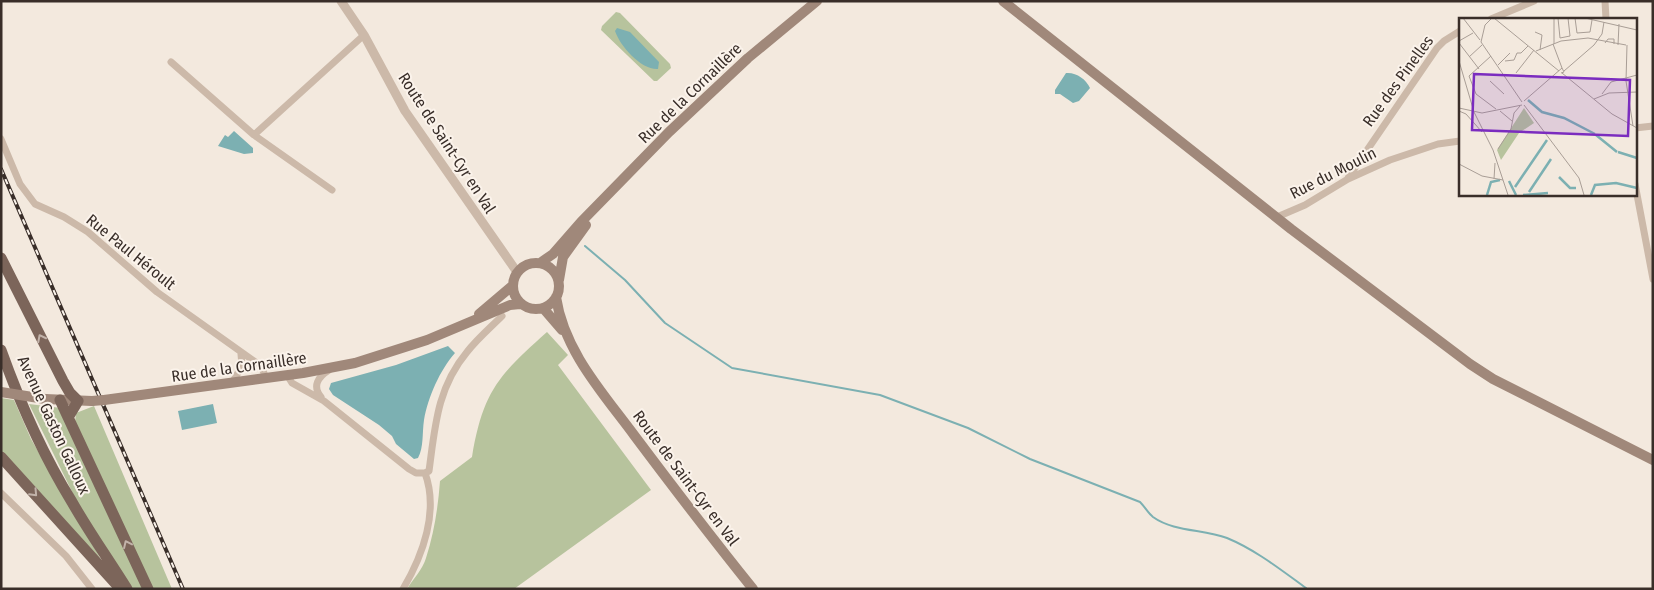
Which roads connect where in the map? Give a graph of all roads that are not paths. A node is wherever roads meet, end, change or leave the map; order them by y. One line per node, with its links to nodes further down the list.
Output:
1 (341, 1): 9 (street, Route de Saint-Cyr en Val)
2 (817, 1): 19 (main road, Rue de la Cornaillère)
3 (1003, 1): 20 (main road)
4 (1534, 1): 6 (street)
5 (1605, 1): 7 (street)
6 (1493, 18)
7 (1606, 18)
8 (1459, 32): 16 (street, Rue des Pinelles)
9 (364, 35): 13 (street); 23 (street, Route de Saint-Cyr en Val)
10 (171, 62): 13 (street)
11 (1653, 126): 12 (street)
12 (1636, 128)
13 (254, 135): 18 (street)
14 (1, 139): 34 (street, Rue Paul Héroult)
15 (1459, 141): 16 (street, Rue du Moulin)
16 (1348, 179): 20 (street, Rue du Moulin)
17 (1636, 189): 24 (street)
18 (332, 190)
19 (591, 213): 22 (main road, Rue de la Cornaillère); 25 (main road, Rue de la Cornaillère)
20 (1277, 217): 46 (main road)
21 (1, 258): 38 (main road, one-way to 21)
22 (540, 263): 23 (main road); 25 (main road)
23 (517, 272): 26 (main road)
24 (1653, 279)
25 (559, 281): 27 (main road)
26 (512, 286): 28 (main road); 31 (main road, Rue de la Cornaillère)
27 (556, 298): 29 (main road); 32 (main road, Route de Saint-Cyr en Val)
28 (520, 304): 29 (main road); 31 (main road, Rue de la Cornaillère)
29 (543, 308): 32 (main road, Route de Saint-Cyr en Val)
30 (502, 316): 47 (street)
31 (474, 319): 35 (main road, Rue de la Cornaillère)
32 (565, 333): 54 (main road, Route de Saint-Cyr en Val)
33 (1, 350): 51 (main road, Avenue Gaston Galloux)
34 (241, 354): 37 (street, Rue Paul Héroult); 39 (street)
35 (330, 369): 36 (main road, Rue de la Cornaillère); 43 (street)
36 (288, 375): 37 (main road, Rue de la Cornaillère); 43 (street)
37 (266, 378): 39 (main road, Rue de la Cornaillère)
38 (63, 381): 41 (main road); 42 (main road)
39 (232, 383): 42 (main road, Rue de la Cornaillère, bridge)
40 (1, 392): 41 (main road, Rue de la Cornaillère, bridge)
41 (52, 399): 42 (main road, Rue de la Cornaillère); 44 (main road)
42 (78, 401): 44 (main road)
43 (324, 401): 47 (street)
44 (70, 416): 52 (main road, one-way to 44)
45 (1, 457): 50 (main road, one-way to 50)
46 (1653, 460)
47 (425, 473): 53 (street)
48 (1, 493): 49 (street)
49 (92, 589)
50 (120, 589)
51 (127, 589)
52 (148, 589)
53 (403, 589)
54 (752, 589)

